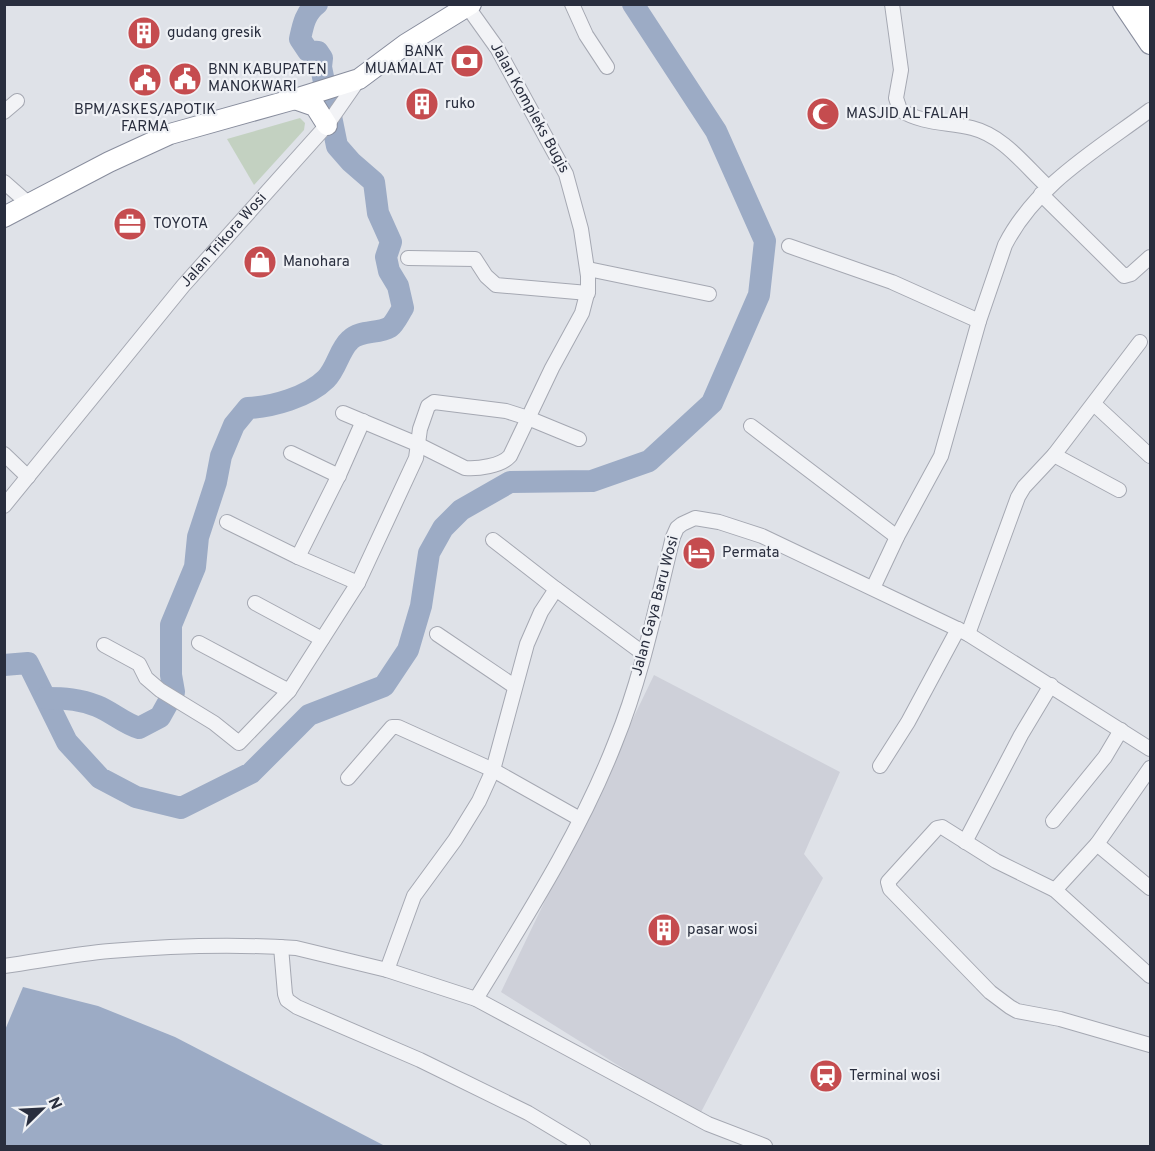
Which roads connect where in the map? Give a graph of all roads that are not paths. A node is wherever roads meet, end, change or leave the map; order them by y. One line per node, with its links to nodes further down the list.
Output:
1 (572, 4): 8 (street)
2 (892, 4): 16 (street)
3 (1123, 4): 7 (highway)
4 (1141, 4): 6 (highway)
5 (469, 5): 9 (highway, Jalan Trikora Wosi); 22 (street, Jalan Kompleks Bugis)
6 (1150, 18)
7 (1150, 44)
8 (607, 67)
9 (359, 79): 10 (highway); 14 (street, Jalan Trikora Wosi)
10 (295, 99): 14 (highway); 17 (highway)
11 (17, 101): 13 (street)
12 (1150, 110): 16 (street)
13 (4, 112)
14 (327, 125): 39 (street, Jalan Trikora Wosi)
15 (4, 182): 17 (street)
16 (1044, 191): 20 (street); 25 (street)
17 (29, 204): 18 (highway)
18 (4, 218)
19 (789, 246): 25 (street)
20 (1150, 257)
21 (408, 258): 23 (street)
22 (588, 270): 23 (street, Jalan Kompleks Bugis); 24 (street)
23 (588, 293): 29 (street, Jalan Kompleks Bugis)
24 (709, 294)
25 (979, 321): 43 (street)
26 (1140, 342): 27 (street)
27 (1094, 404): 36 (street); 37 (street)
28 (343, 412): 30 (street, Jalan Kompleks Bugis)
29 (528, 418): 32 (street); 33 (street); 33 (street, Jalan Kompleks Bugis)
30 (363, 421): 33 (street, Jalan Kompleks Bugis); 38 (street)
31 (751, 426): 43 (street)
32 (579, 439)
33 (417, 444): 46 (street)
34 (291, 453): 38 (street)
35 (4, 454): 39 (street)
36 (1054, 455): 40 (street); 50 (street)
37 (1150, 456)
38 (339, 476): 45 (street)
39 (28, 477): 41 (street, Jalan Trikora Wosi)
40 (1119, 490)
41 (4, 506)
42 (226, 522): 45 (street)
43 (897, 537): 47 (street)
44 (493, 540): 48 (street)
45 (298, 557): 46 (street)
46 (358, 583): 52 (street)
47 (873, 588): 50 (street, Jalan Gaya Baru Wosi); 55 (street, Jalan Gaya Baru Wosi)
48 (556, 589): 55 (street); 56 (street)
49 (255, 603): 52 (street)
50 (963, 632): 57 (street, Jalan Gaya Baru Wosi); 61 (street)
51 (437, 634): 56 (street)
52 (322, 639): 58 (street)
53 (199, 643): 58 (street)
54 (104, 645): 58 (street)
55 (644, 654): 65 (street, Jalan Gaya Baru Wosi)
56 (514, 686): 63 (street)
57 (1051, 686): 59 (street, Jalan Gaya Baru Wosi); 67 (street)
58 (289, 691)
59 (1121, 730): 60 (street, Jalan Gaya Baru Wosi); 66 (street)
60 (1150, 749)
61 (880, 766)
62 (1150, 768): 68 (street)
63 (493, 770): 64 (street); 65 (street); 73 (street)
64 (348, 778)
65 (580, 819): 75 (street, Jalan Gaya Baru Wosi)
66 (1053, 821)
67 (964, 842): 70 (street); 76 (street)
68 (1097, 844): 69 (street); 70 (street)
69 (1150, 888)
70 (1055, 890): 74 (street)
71 (281, 947): 72 (street); 73 (street); 77 (street)
72 (5, 966)
73 (387, 970): 75 (street)
74 (1150, 976)
75 (476, 999): 78 (street)
76 (1150, 1045)
77 (583, 1146)
78 (765, 1146)

